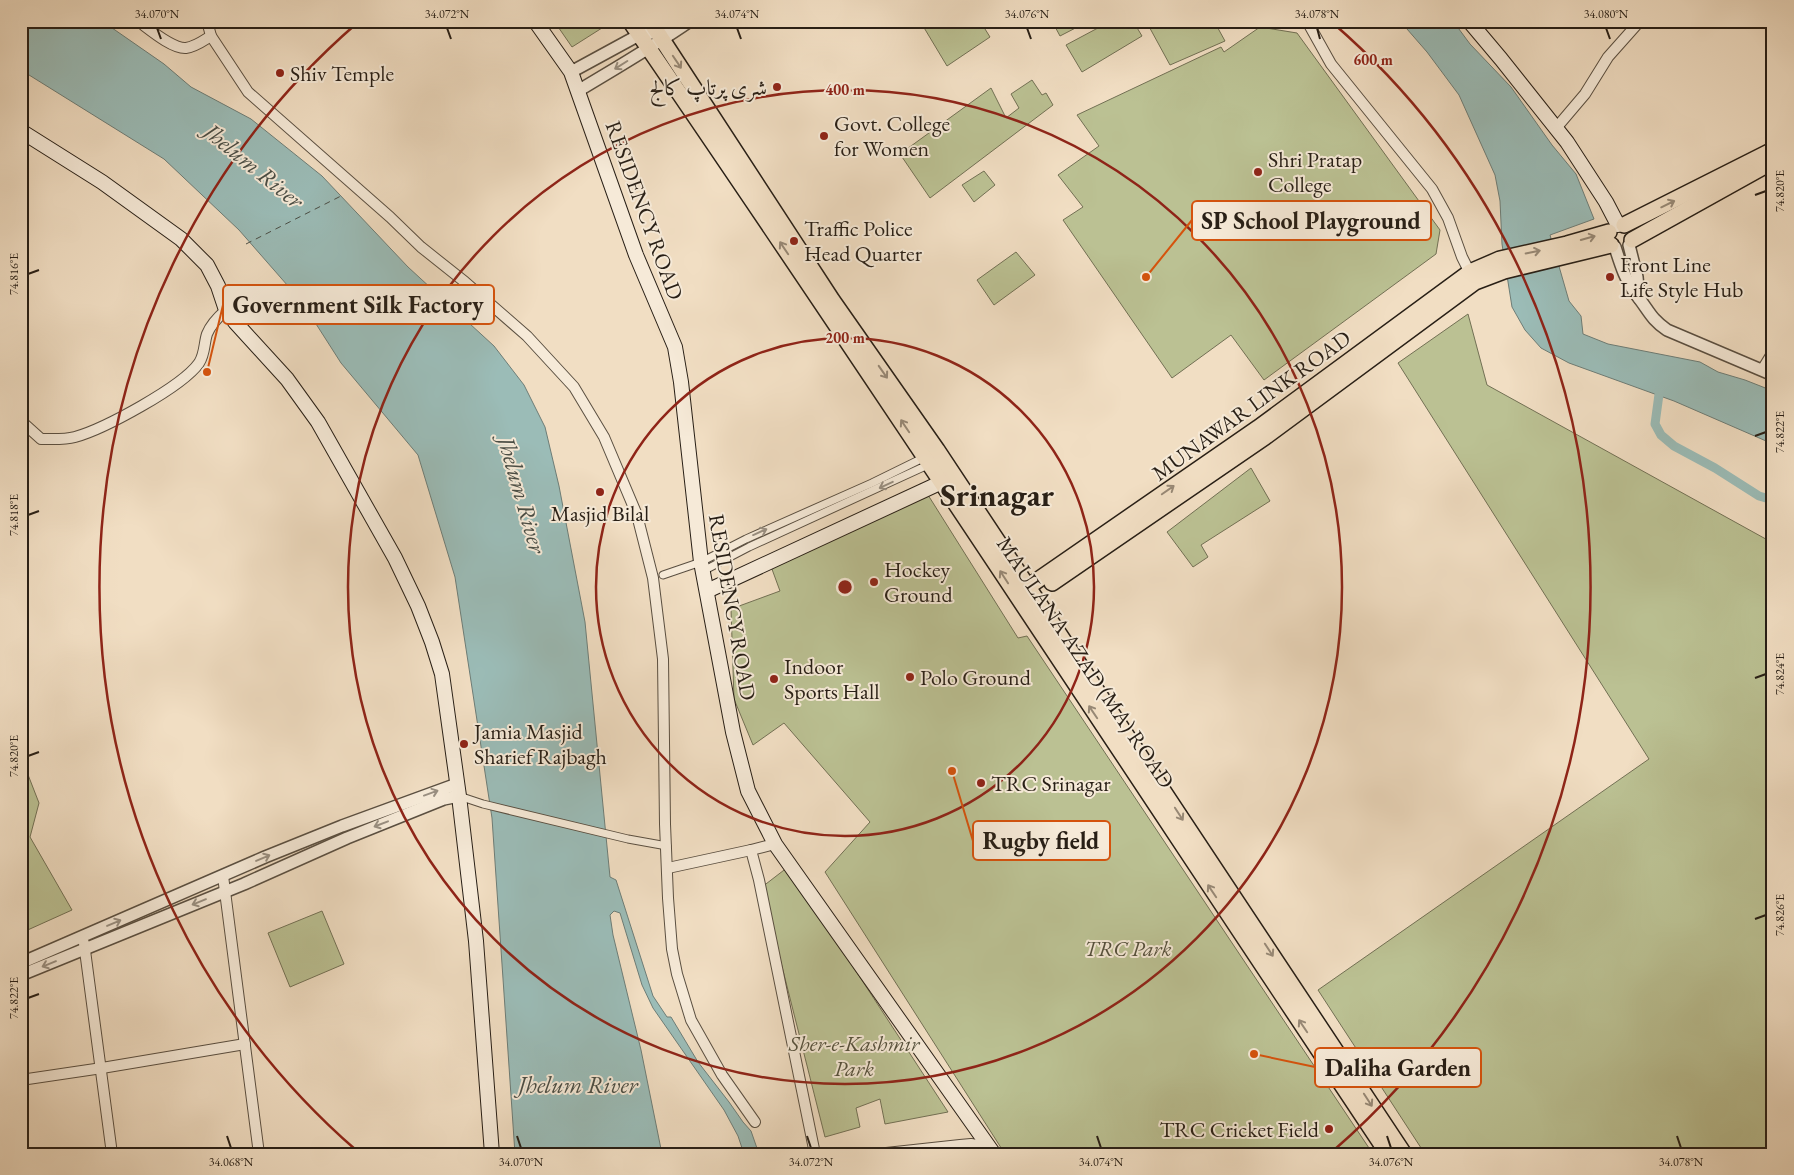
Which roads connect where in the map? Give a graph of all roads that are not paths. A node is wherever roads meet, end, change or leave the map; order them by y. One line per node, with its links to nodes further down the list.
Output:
1 (138, 21): 11 (street)
2 (207, 21): 11 (street)
3 (535, 21): 13 (main road, RESIDENCY ROAD)
4 (630, 21): 10 (main road, MAULANA AZAD (MA) ROAD)
5 (690, 21): 9 (street)
6 (1307, 21): 20 (street)
7 (1469, 21): 15 (main road)
8 (1640, 21): 15 (street)
9 (656, 31): 10 (street); 12 (street); 31 (main road, MAULANA AZAD (MA) ROAD, one-way to 31)
10 (639, 35): 12 (main road, MAULANA AZAD (MA) ROAD); 13 (street)
11 (211, 36): 29 (street)
12 (648, 47): 14 (street, one-way to 14); 26 (main road, MAULANA AZAD (MA) ROAD, one-way to 12)
13 (571, 72): 14 (main road, RESIDENCY ROAD)
14 (578, 91): 28 (main road, RESIDENCY ROAD)
15 (1557, 127): 19 (main road)
16 (21, 132): 21 (main road)
17 (1773, 150): 19 (main road, one-way to 17)
18 (1773, 161): 19 (main road)
19 (1618, 236): 20 (main road, MUNAWAR LINK ROAD); 23 (street)
20 (1472, 277): 31 (main road, MUNAWAR LINK ROAD)
21 (226, 310): 25 (street); 32 (main road)
22 (1773, 352): 23 (street)
23 (1762, 370): 24 (street)
24 (1773, 375)
25 (21, 421)
26 (928, 460): 27 (main road, MAULANA AZAD (MA) ROAD); 28 (street)
27 (942, 482): 30 (main road); 31 (main road, MAULANA AZAD (MA) ROAD, one-way to 27)
28 (702, 566): 29 (street); 30 (main road, RESIDENCY ROAD)
29 (658, 577): 35 (street)
30 (707, 591): 34 (main road, RESIDENCY ROAD)
31 (1024, 595): 54 (main road, MAULANA AZAD (MA) ROAD, one-way to 31); 55 (main road, MAULANA AZAD (MA) ROAD, one-way to 55)
32 (458, 790): 33 (street); 35 (street); 51 (main road)
33 (398, 812): 38 (street, one-way to 33); 39 (street, one-way to 39)
34 (776, 844): 36 (street); 48 (main road, RESIDENCY ROAD)
35 (667, 846): 37 (street)
36 (751, 850): 37 (street); 52 (street)
37 (668, 868): 47 (street)
38 (224, 876): 39 (street); 40 (street, one-way to 38)
39 (226, 890): 41 (street, one-way to 41); 44 (street)
40 (83, 937): 41 (street); 42 (street)
41 (85, 949): 43 (street, one-way to 43); 45 (street)
42 (21, 963)
43 (21, 975)
44 (245, 1044): 45 (street); 50 (street)
45 (102, 1068): 46 (street); 49 (street)
46 (21, 1080)
47 (755, 1122)
48 (992, 1151): 53 (street)
49 (112, 1154)
50 (259, 1154)
51 (492, 1154)
52 (815, 1154)
53 (877, 1154)
54 (1388, 1154)
55 (1404, 1154)

